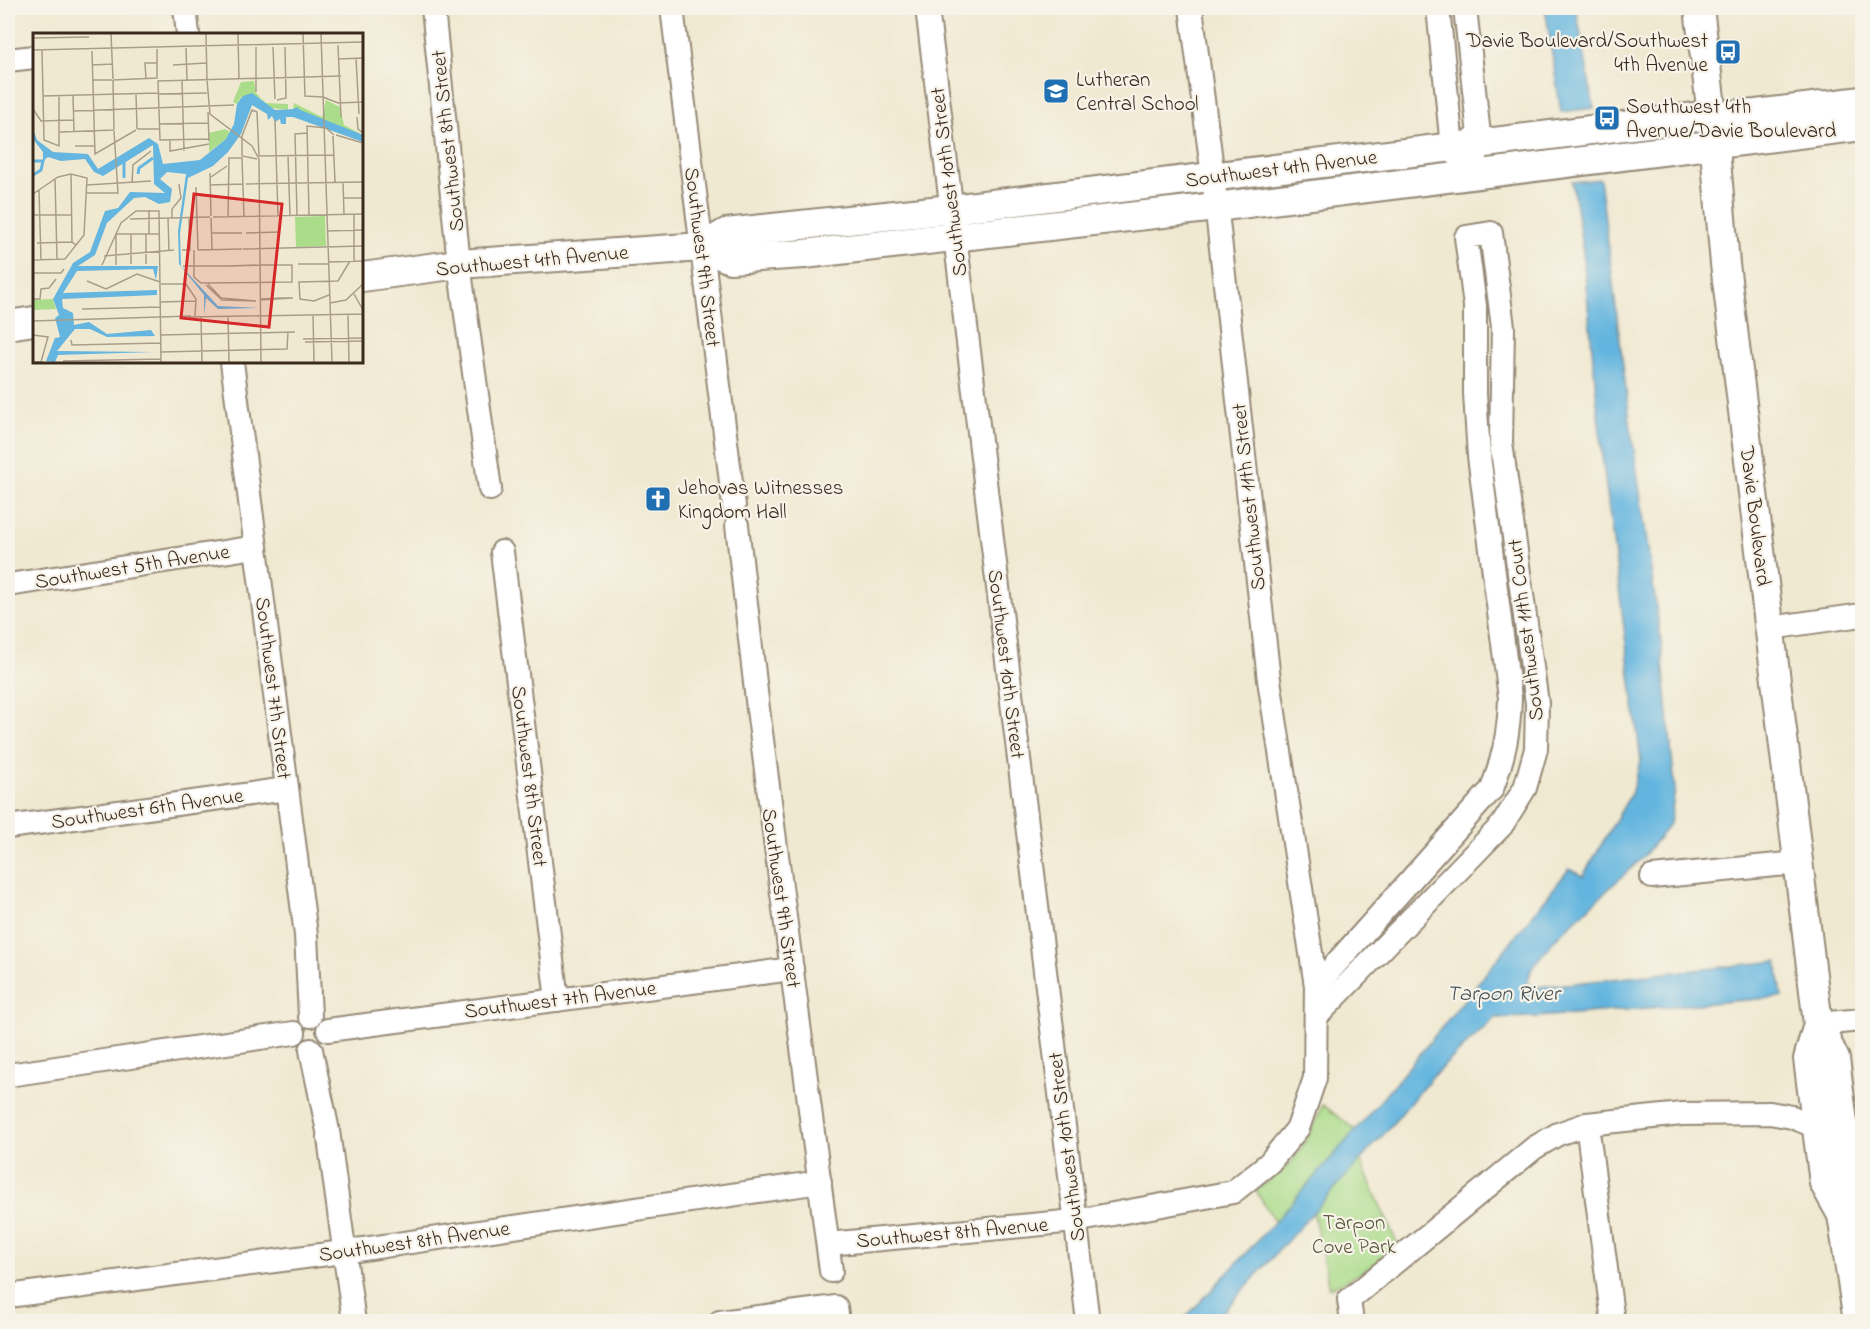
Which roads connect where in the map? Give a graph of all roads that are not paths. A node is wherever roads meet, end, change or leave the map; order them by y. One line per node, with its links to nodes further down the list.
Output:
1 (185, 8): 9 (street)
2 (433, 8): 23 (street, Southwest 8th Street)
3 (672, 8): 22 (street, Southwest 9th Street)
4 (927, 8): 20 (street, Southwest 10th Street)
5 (1191, 8): 18 (street, Southwest 11th Street)
6 (1438, 8): 16 (street)
7 (1465, 8): 16 (street)
8 (1699, 8): 13 (main road, Davie Boulevard)
9 (188, 33)
10 (33, 57): 11 (street)
11 (8, 60)
12 (1863, 101): 13 (main road, Southwest 4th Avenue)
13 (1712, 115): 15 (main road, Davie Boulevard); 16 (main road, Southwest 4th Avenue)
14 (1863, 126): 15 (main road, Southwest 4th Avenue)
15 (1714, 144): 17 (main road, Southwest 4th Avenue); 33 (main road, Davie Boulevard)
16 (1466, 146): 17 (street); 18 (main road, Southwest 4th Avenue)
17 (1470, 175): 19 (main road, Southwest 4th Avenue)
18 (1212, 176): 19 (street, Southwest 11th Street); 20 (main road, Southwest 4th Avenue)
19 (1216, 207): 21 (main road, Southwest 4th Avenue); 41 (street, Southwest 11th Street)
20 (951, 209): 21 (street, Southwest 10th Street); 22 (main road, Southwest 4th Avenue)
21 (954, 237): 22 (main road, Southwest 4th Avenue); 55 (street, Southwest 10th Street)
22 (702, 247): 23 (main road, Southwest 4th Avenue); 40 (street, Southwest 9th Street)
23 (459, 264): 24 (main road, Southwest 4th Avenue); 28 (street, Southwest 8th Street)
24 (363, 277)
25 (33, 321): 26 (main road)
26 (8, 325)
27 (232, 363): 29 (street, Southwest 7th Street)
28 (490, 489)
29 (256, 547): 31 (street, Southwest 5th Avenue); 36 (street, Southwest 7th Street)
30 (502, 552): 42 (street, Southwest 8th Street)
31 (8, 585)
32 (1863, 615): 33 (street)
33 (1770, 628): 38 (main road, Davie Boulevard)
34 (1530, 651): 35 (street); 35 (street, Southwest 11th Court); 44 (street, Southwest 11th Court)
35 (1504, 654): 41 (street, Southwest 11th Court)
36 (287, 789): 37 (street, Southwest 6th Avenue); 43 (street, Southwest 7th Street)
37 (8, 827)
38 (1798, 863): 39 (street); 46 (main road, Davie Boulevard)
39 (1652, 877)
40 (792, 969): 42 (street, Southwest 7th Avenue); 53 (street, Southwest 9th Street)
41 (1316, 986): 44 (street, Southwest 8th Avenue)
42 (557, 1000): 47 (street, Southwest 7th Avenue)
43 (310, 1016): 47 (street); 48 (street)
44 (1316, 1017): 55 (street, Southwest 8th Avenue)
45 (1863, 1020): 46 (street)
46 (1818, 1024): 52 (main road, Davie Boulevard); 54 (main road, Davie Boulevard)
47 (328, 1030): 49 (street)
48 (294, 1034): 49 (street); 50 (street)
49 (311, 1050): 57 (street)
50 (8, 1075)
51 (1587, 1124): 52 (street); 60 (street); 65 (street)
52 (1817, 1127): 54 (main road, Davie Boulevard)
53 (820, 1182): 56 (street, Southwest 9th Street); 57 (street, Southwest 8th Avenue)
54 (1842, 1215): 66 (main road, Davie Boulevard)
55 (1075, 1221): 56 (street, Southwest 8th Avenue); 64 (street, Southwest 10th Street)
56 (828, 1244): 58 (street, Southwest 9th Street)
57 (343, 1252): 59 (street, Southwest 8th Avenue); 62 (street)
58 (831, 1271)
59 (8, 1296)
60 (1351, 1311)
61 (837, 1314): 63 (street)
62 (354, 1322)
63 (720, 1322)
64 (1088, 1322)
65 (1613, 1322)
66 (1858, 1322)

